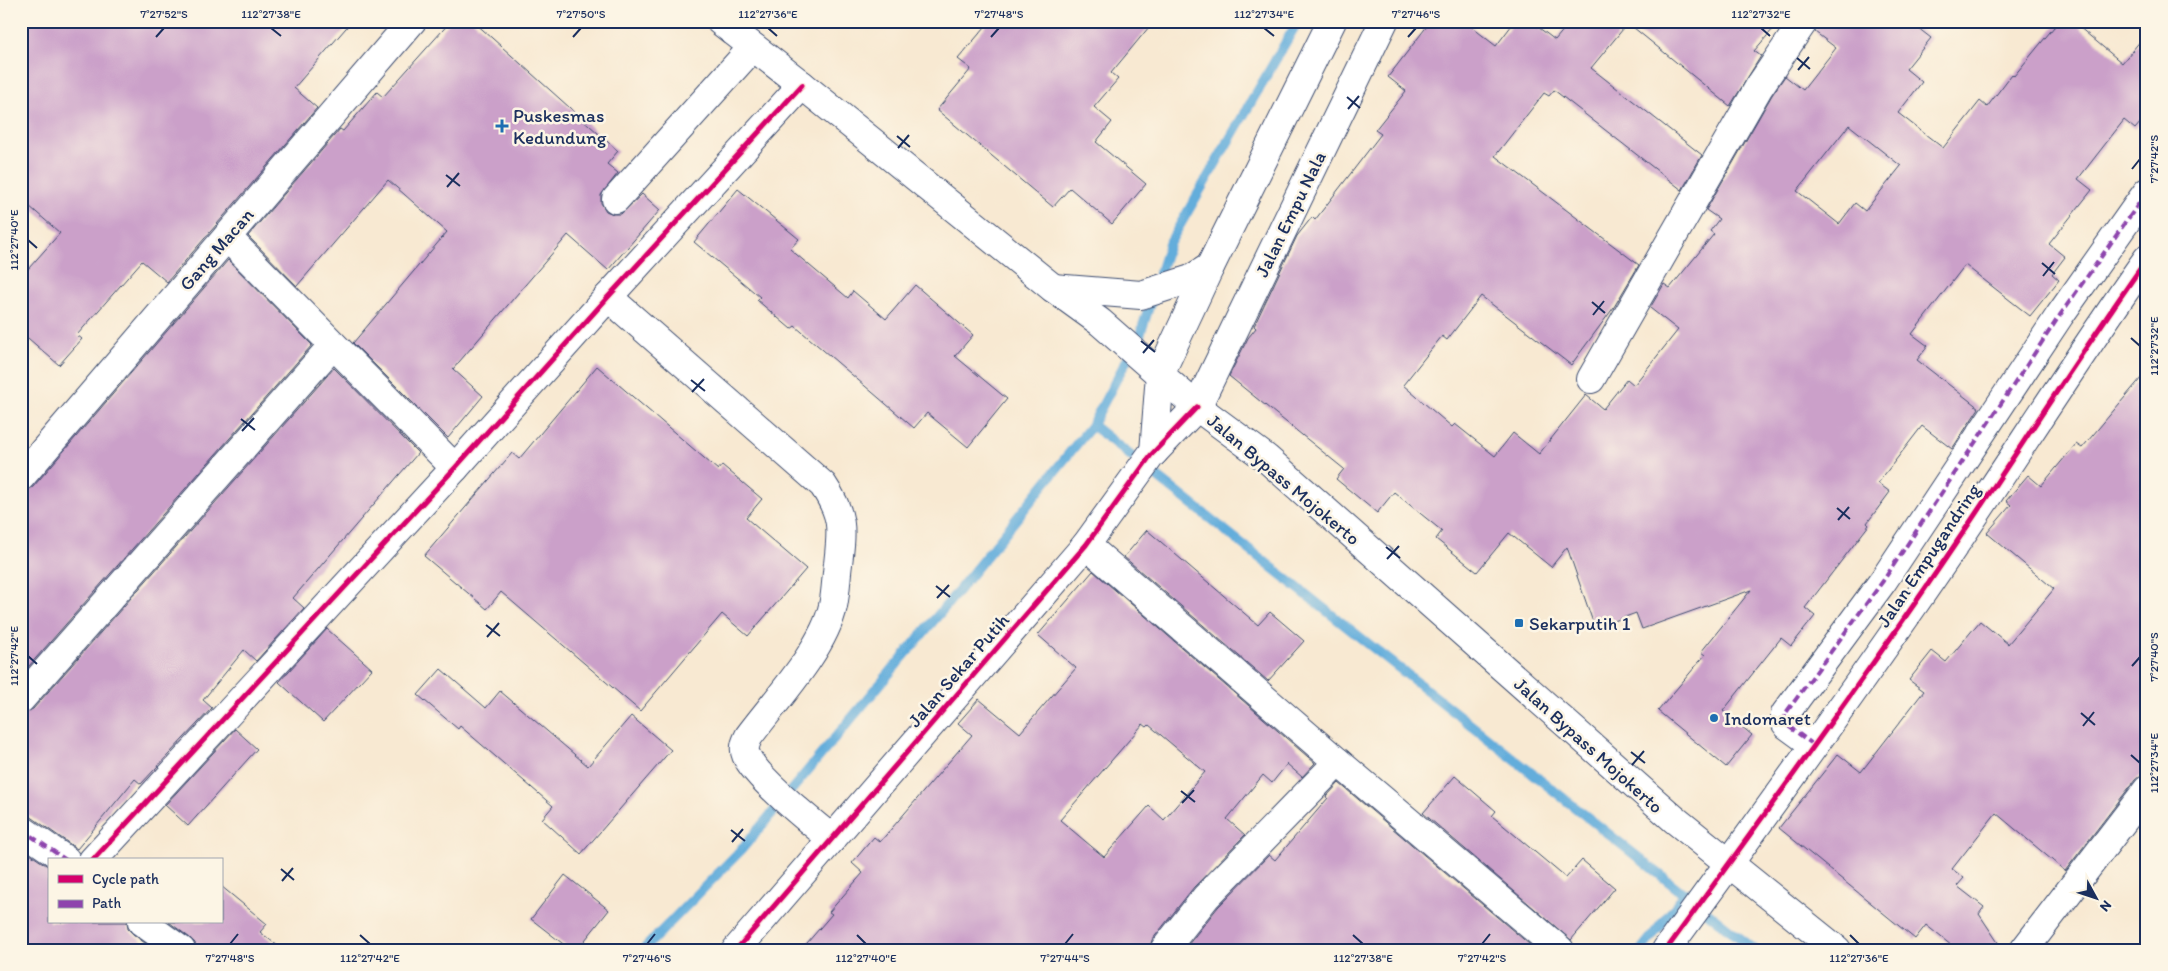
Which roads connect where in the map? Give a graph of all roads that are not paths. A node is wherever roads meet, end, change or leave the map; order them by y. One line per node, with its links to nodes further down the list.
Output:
1 (412, 21): 10 (main road, Gang Macan)
2 (1332, 21): 12 (main road)
3 (1384, 21): 19 (main road, Jalan Empu Nala)
4 (1804, 21): 18 (main road)
5 (725, 23): 6 (main road, Jalan Bypass Mojokerto)
6 (753, 47): 7 (main road, Jalan Bypass Mojokerto); 9 (main road)
7 (802, 85): 13 (main road, Jalan Bypass Mojokerto); 14 (main road)
8 (2147, 192): 15 (main road)
9 (616, 199)
10 (227, 237): 16 (main road); 22 (main road, Gang Macan)
11 (2147, 259): 15 (main road, Jalan Empugandring)
12 (1201, 273): 13 (main road); 17 (main road)
13 (1053, 288): 17 (main road, Jalan Bypass Mojokerto)
14 (608, 297): 21 (main road); 30 (main road)
15 (2075, 326): 24 (main road, Jalan Empugandring); 24 (main road)
16 (333, 344): 21 (main road); 25 (main road)
17 (1151, 366): 19 (main road, Jalan Bypass Mojokerto); 20 (main road)
18 (1590, 379)
19 (1197, 406): 20 (main road, Jalan Sekar Putih); 33 (main road, Jalan Bypass Mojokerto)
20 (1153, 453): 23 (main road, Jalan Sekar Putih)
21 (456, 468): 32 (main road)
22 (21, 477)
23 (1086, 546): 27 (main road); 30 (main road, Jalan Sekar Putih)
24 (1899, 591): 26 (main road, Jalan Empugandring); 26 (main road)
25 (21, 699)
26 (1802, 736): 33 (main road, Jalan Empugandring)
27 (1338, 762): 37 (main road); 38 (main road)
28 (2147, 790): 41 (main road)
29 (21, 829): 31 (main road)
30 (832, 839): 36 (main road, Jalan Sekar Putih)
31 (63, 858)
32 (95, 858)
33 (1730, 864): 39 (main road, Jalan Empugandring); 40 (main road, Jalan Bypass Mojokerto)
34 (145, 924): 35 (main road)
35 (181, 950)
36 (736, 950)
37 (1164, 950)
38 (1560, 950)
39 (1666, 950)
40 (1837, 950)
41 (2024, 950)

